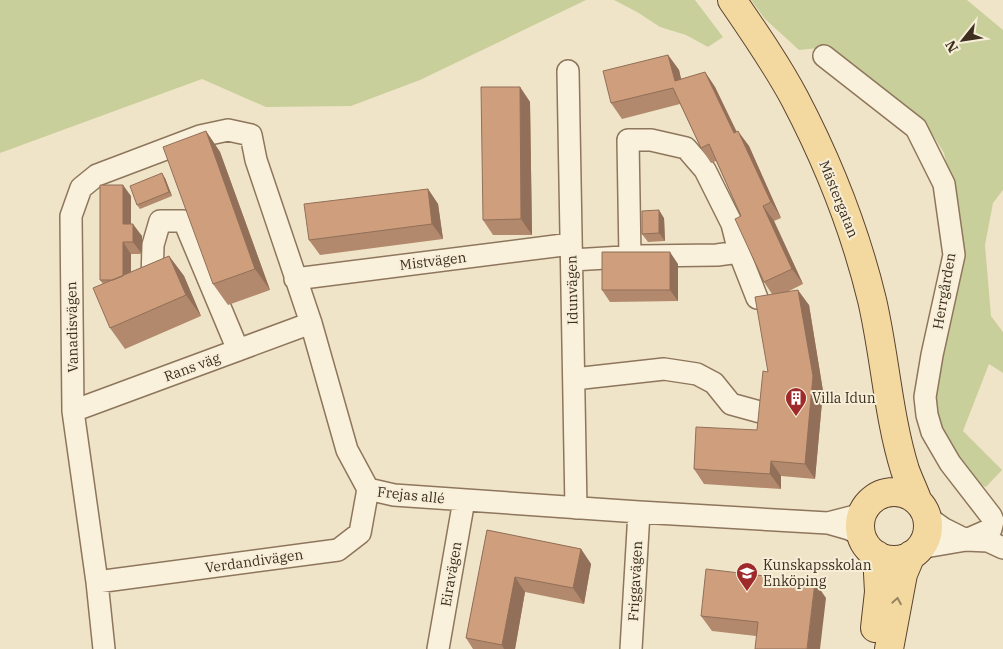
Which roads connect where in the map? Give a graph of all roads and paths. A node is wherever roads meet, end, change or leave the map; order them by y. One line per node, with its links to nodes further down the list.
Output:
1 (732, 0): 16 (main road, Mästergatan)
2 (824, 56): 24 (street, Herrgården)
3 (568, 71): 5 (street, Idunvägen)
4 (251, 134): 8 (street, Frejas allé); 14 (street, Vanadisvägen)
5 (571, 252): 7 (street, Mistvägen); 8 (street, Mistvägen); 13 (street, Idunvägen)
6 (739, 252): 7 (street, Mistvägen); 7 (street); 10 (street)
7 (630, 257)
8 (295, 279): 11 (street, Frejas allé)
9 (152, 281): 12 (street)
10 (757, 298)
11 (311, 323): 12 (street, Rans väg); 17 (street, Frejas allé)
12 (238, 350): 14 (street, Rans väg)
13 (574, 379): 15 (street); 20 (street, Idunvägen)
14 (73, 411): 28 (street, Vanadisvägen)
15 (760, 412)
16 (894, 418): 19 (main road, Mästergatan); 21 (main road, Mästergatan)
17 (368, 490): 18 (street, Frejas allé); 28 (street, Verdandivägen)
18 (464, 500): 20 (street, Frejas allé); 30 (street, Eiravägen)
19 (874, 500): 21 (main road); 23 (street, Frejas allé); 25 (main road, Mästergatan)
20 (576, 508): 22 (street, Frejas allé)
21 (922, 510): 24 (street); 27 (main road, Mästergatan)
22 (639, 512): 23 (street, Frejas allé); 31 (street, Friggavägen)
23 (828, 523): 25 (street, Frejas allé)
24 (966, 540): 26 (street); 27 (street)
25 (869, 545): 27 (main road); 32 (main road, Mästergatan)
26 (1003, 548)
27 (915, 552): 33 (main road, Mästergatan, one-way to 27)
28 (97, 582): 29 (street, Vanadisvägen)
29 (104, 649)
30 (438, 649)
31 (631, 649)
32 (873, 649)
33 (889, 649)

